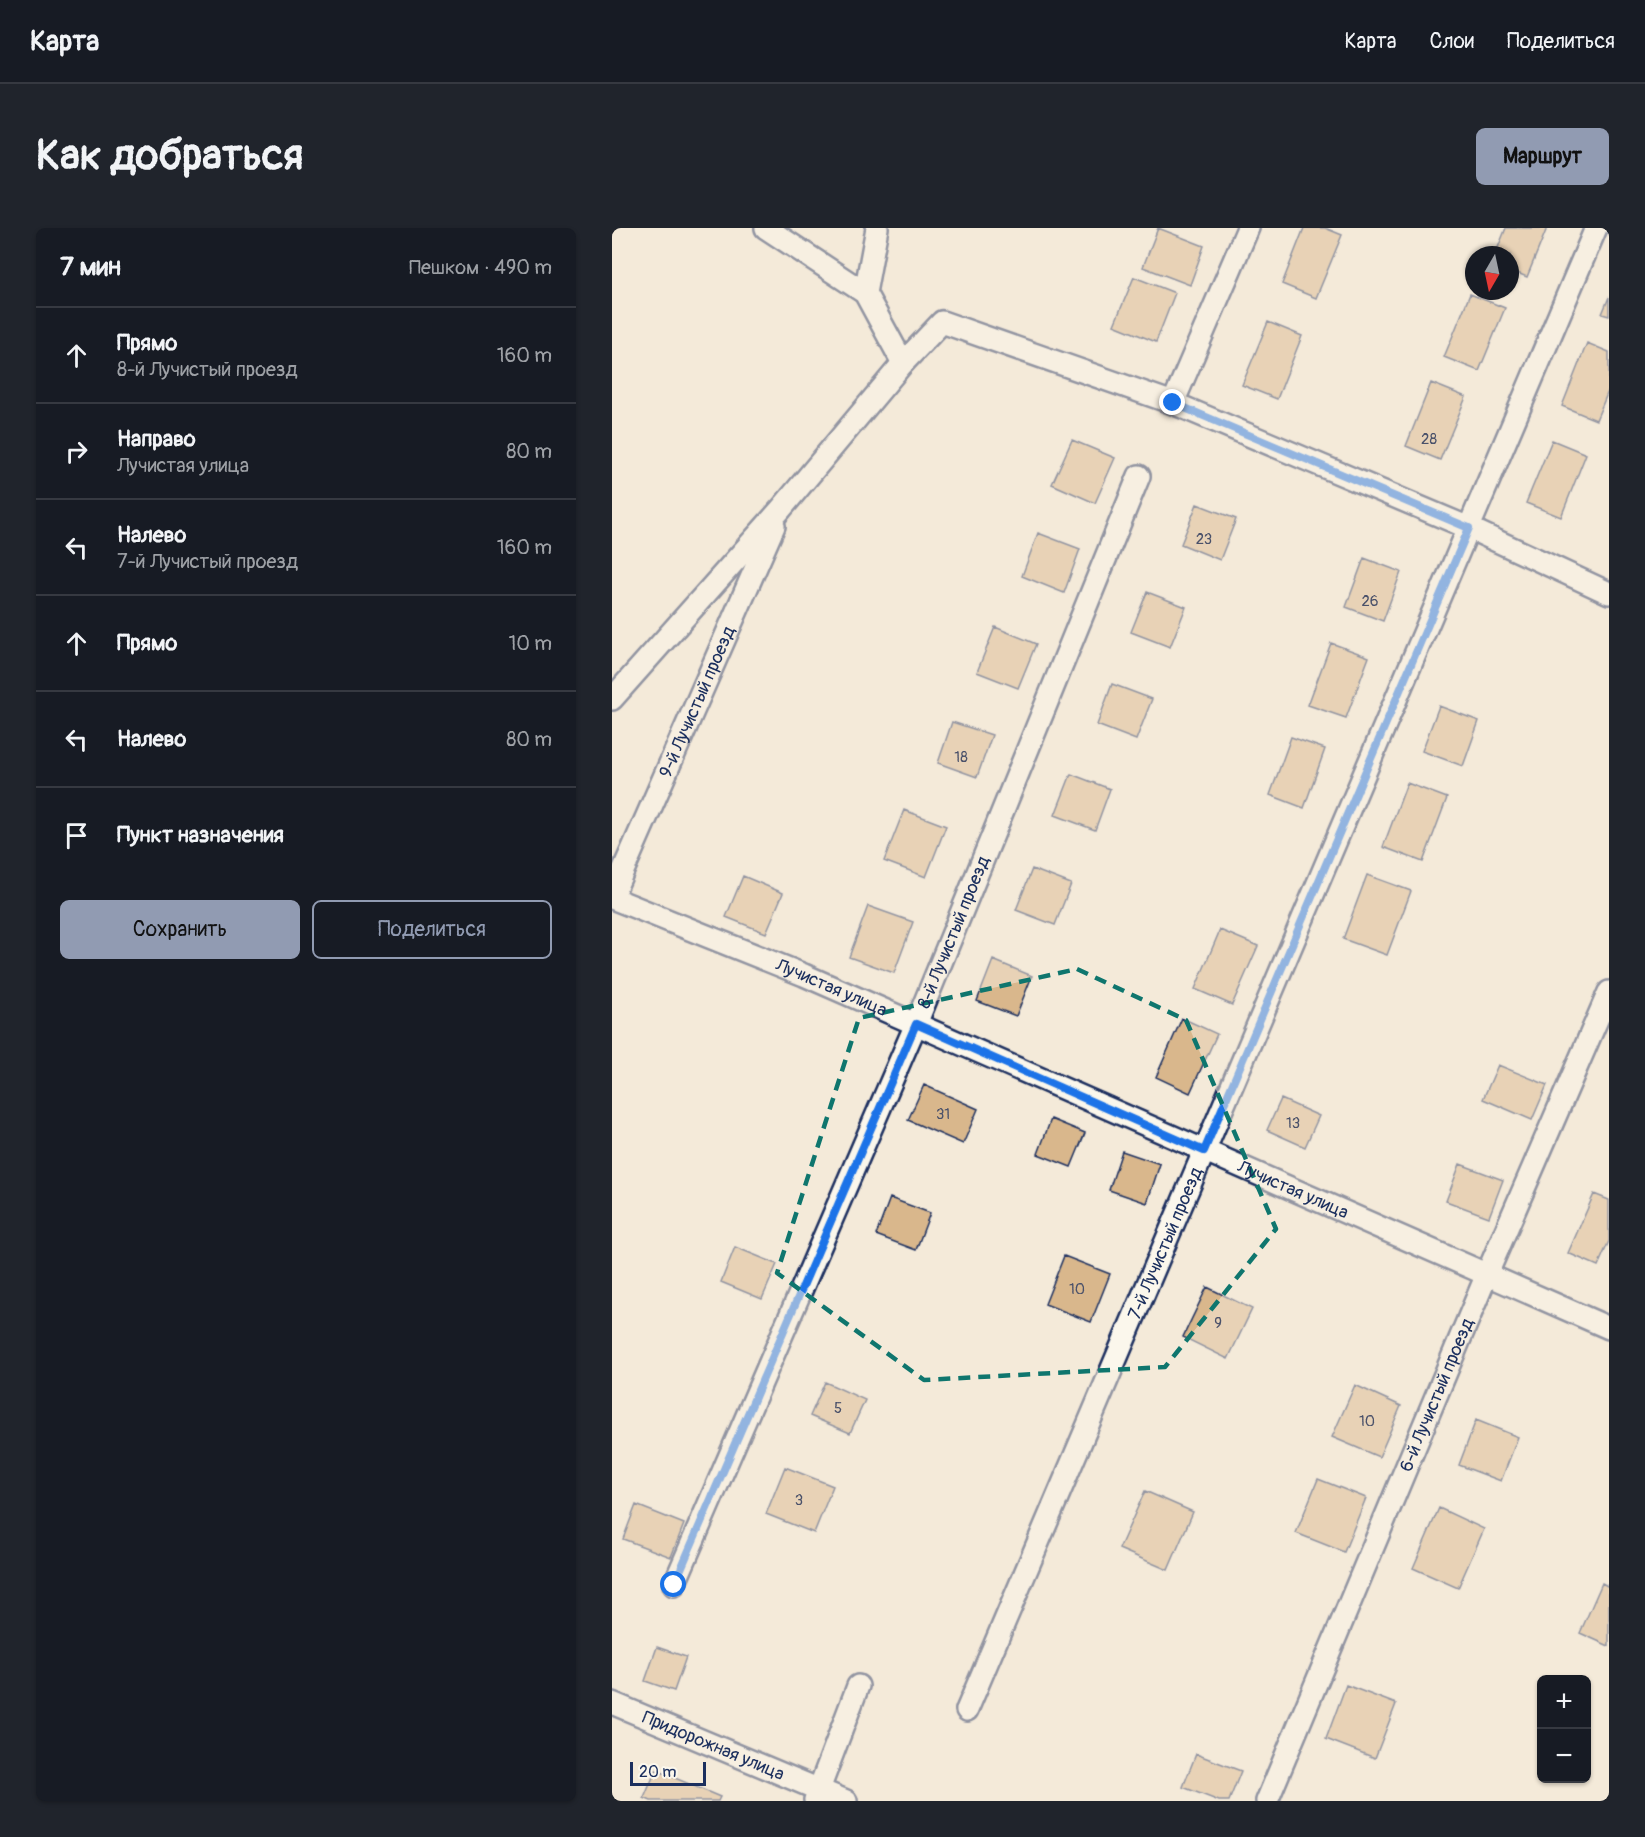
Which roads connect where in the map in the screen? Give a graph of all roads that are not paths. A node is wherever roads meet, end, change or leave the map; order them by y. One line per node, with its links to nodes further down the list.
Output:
1 (766, 228): 5 (street)
2 (877, 228): 5 (street)
3 (1248, 228): 7 (street)
4 (1596, 228): 10 (street, 7-й Лучистый проезд)
5 (865, 292): 6 (street)
6 (903, 363): 7 (street); 9 (street)
7 (1173, 403): 10 (street)
8 (1139, 476): 15 (street, 8-й Лучистый проезд)
9 (781, 508): 12 (street); 13 (street, 9-й Лучистый проезд)
10 (1469, 528): 11 (street); 16 (street, 7-й Лучистый проезд)
11 (1609, 593)
12 (612, 699)
13 (612, 897): 15 (street, Лучистая улица)
14 (1609, 992): 17 (street, 6-й Лучистый проезд)
15 (916, 1024): 16 (street, Лучистая улица); 19 (street, 8-й Лучистый проезд)
16 (1204, 1151): 17 (street, Лучистая улица); 22 (street, 7-й Лучистый проезд)
17 (1487, 1274): 18 (street, Лучистая улица); 25 (street, 6-й Лучистый проезд)
18 (1609, 1328)
19 (674, 1585)
20 (858, 1686): 23 (street)
21 (612, 1703): 23 (street, Придорожная улица)
22 (967, 1710)
23 (817, 1795): 24 (street, Придорожная улица)
24 (846, 1801)
25 (1267, 1801)

